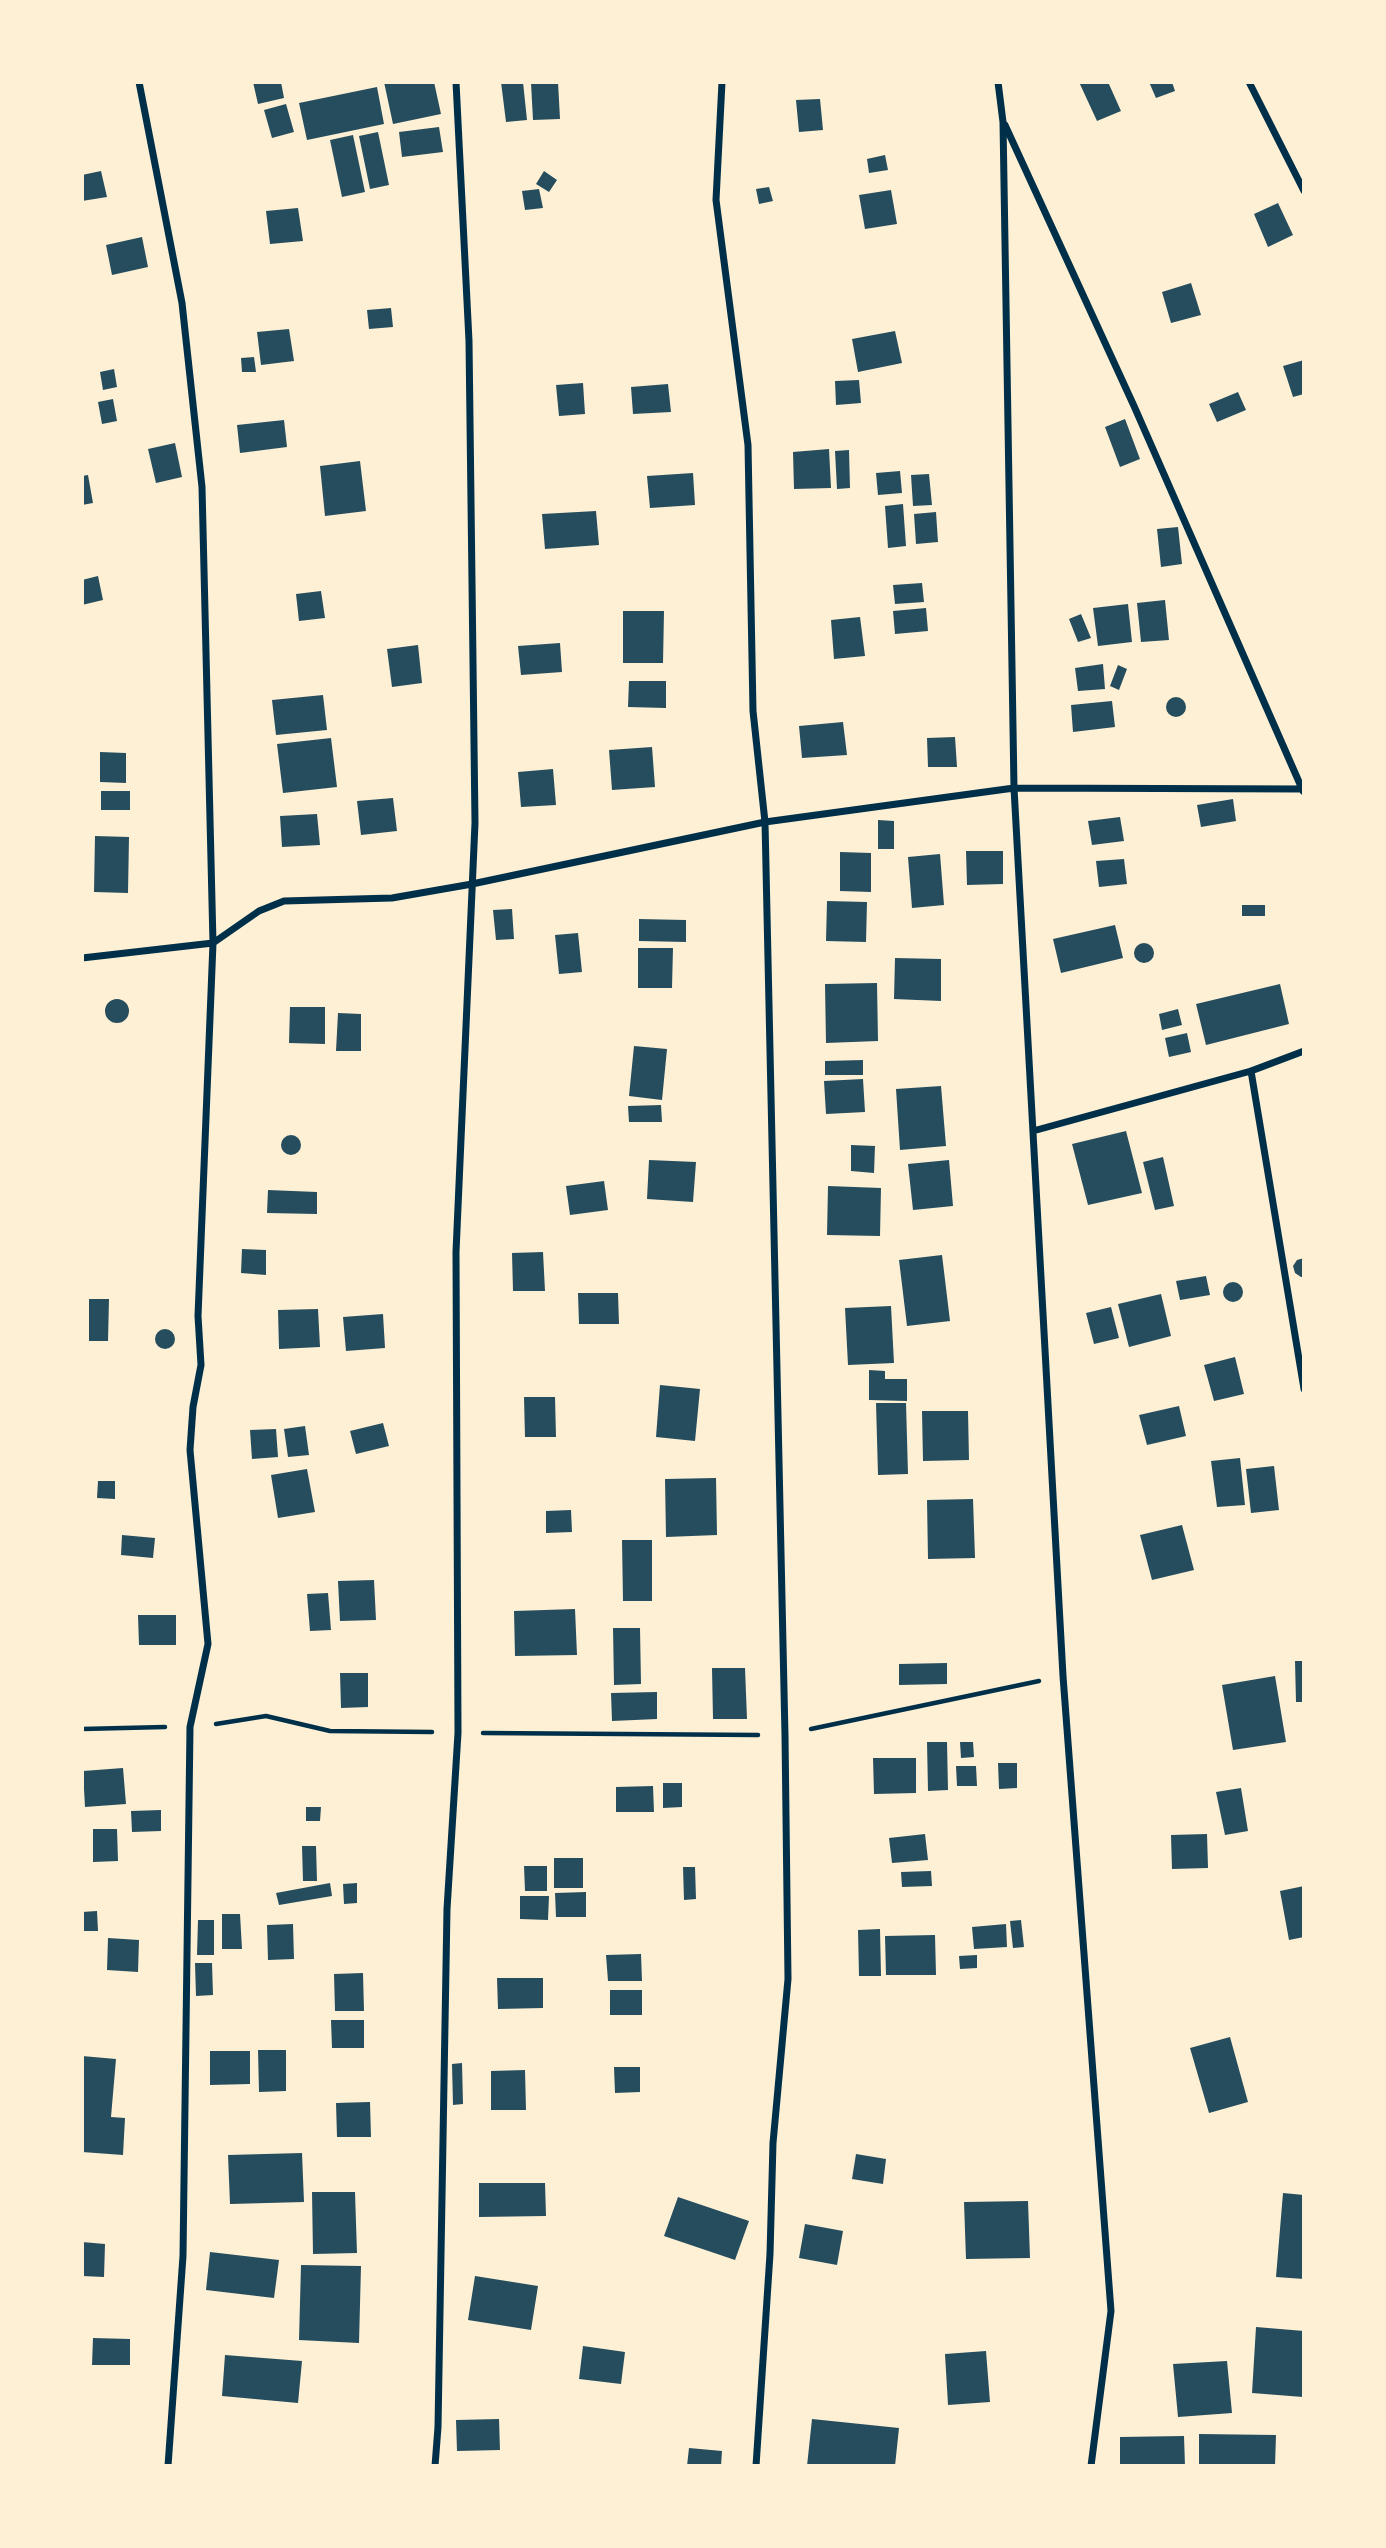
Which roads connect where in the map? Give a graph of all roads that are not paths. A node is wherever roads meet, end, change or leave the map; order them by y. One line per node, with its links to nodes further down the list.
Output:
1 (139, 82): 12 (street)
2 (456, 82): 11 (street)
3 (722, 82): 10 (street)
4 (998, 82): 6 (street)
5 (1249, 82): 7 (street)
6 (1003, 122): 8 (street); 9 (street)
7 (1304, 191)
8 (1014, 788): 9 (street); 10 (street); 16 (street)
9 (1303, 790)
10 (765, 822): 11 (street); 20 (street)
11 (472, 884): 12 (street); 19 (street)
12 (213, 943): 13 (street); 18 (street)
13 (82, 958)
14 (1304, 1051): 15 (street)
15 (1251, 1071): 16 (street); 17 (street)
16 (1033, 1131): 21 (street)
17 (1304, 1389)
18 (168, 2466)
19 (435, 2466)
20 (756, 2466)
21 (1091, 2466)

